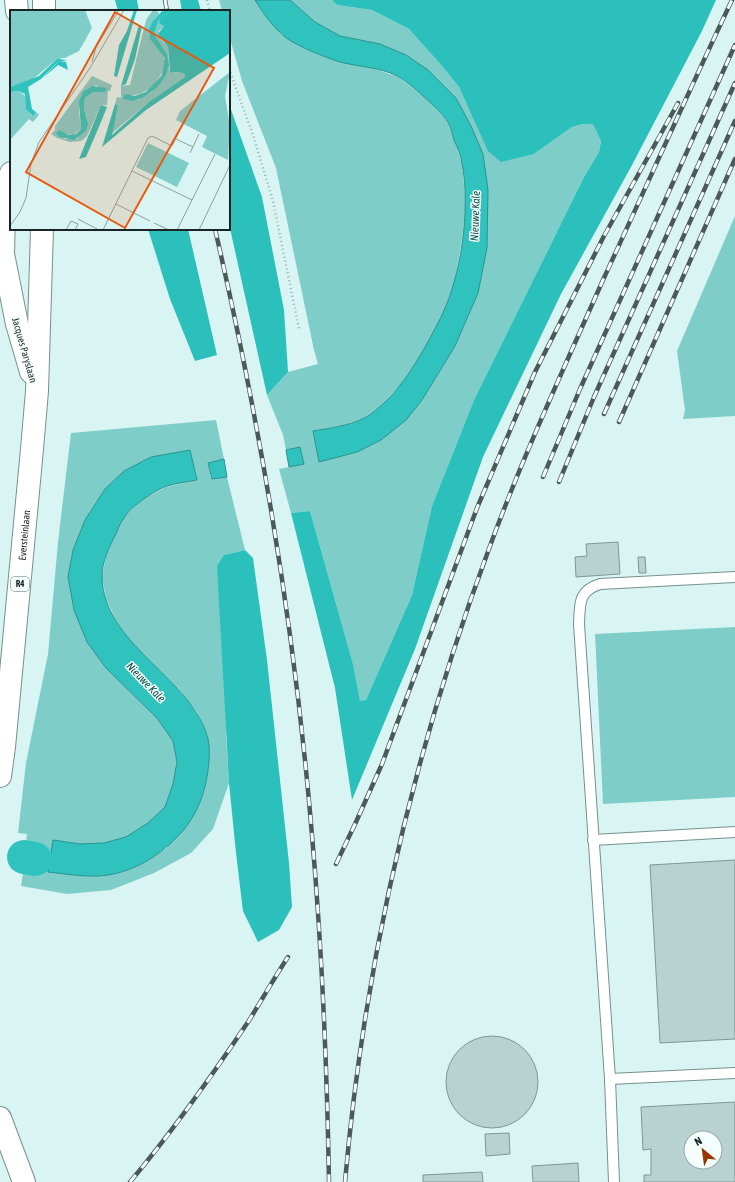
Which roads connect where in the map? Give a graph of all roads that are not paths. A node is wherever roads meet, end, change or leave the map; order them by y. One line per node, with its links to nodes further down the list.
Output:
1 (10, 179): 3 (highway, Jacques Paryslaan / R4)
2 (42, 230): 3 (highway, Jacques Paryslaan / R4)
3 (36, 391): 5 (highway, Eversteinlaan / R4)
4 (735, 577): 7 (lane)
5 (0, 776)
6 (735, 832): 7 (lane)
7 (593, 840): 9 (lane)
8 (735, 1073): 9 (lane)
9 (610, 1079): 12 (lane)
10 (0, 1118): 11 (highway)
11 (24, 1182)
12 (614, 1182)

